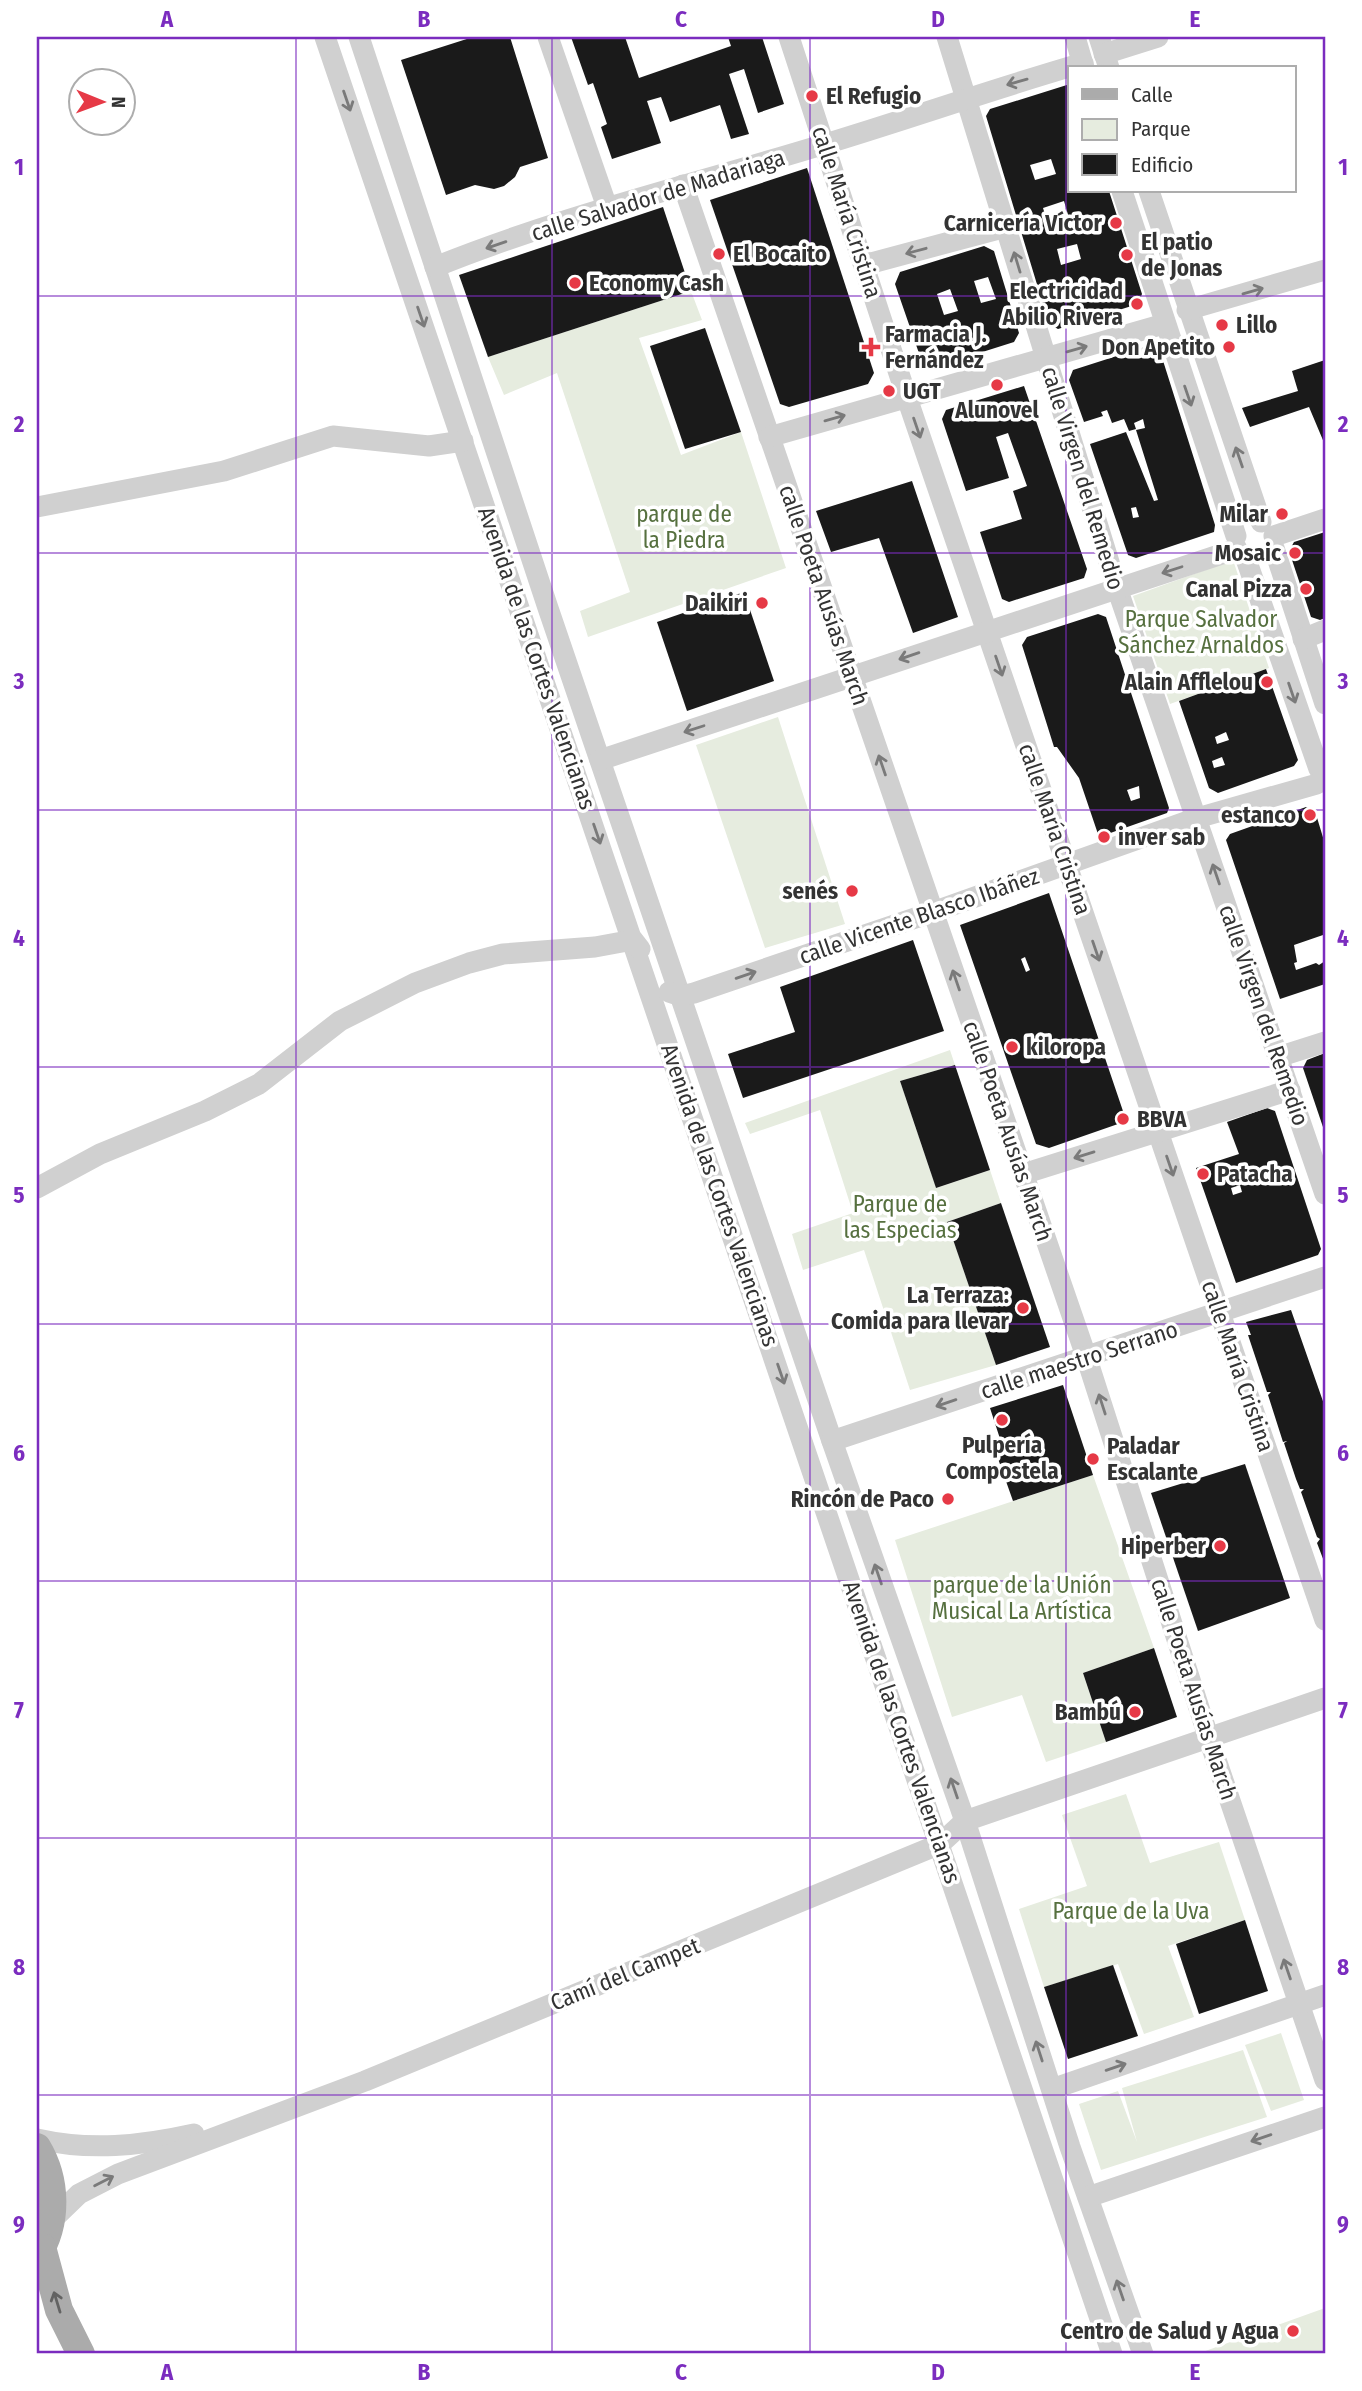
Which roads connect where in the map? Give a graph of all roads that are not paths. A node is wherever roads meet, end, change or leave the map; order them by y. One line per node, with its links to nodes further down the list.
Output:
1 (325, 37): 26 (street, Avenida de las Cortes Valencianas, one-way to 26)
2 (359, 37): 19 (street, Avenida de las Cortes Valencianas)
3 (548, 37): 16 (street)
4 (789, 37): 12 (street, calle María Cristina)
5 (947, 37): 11 (street, calle Virgen del Remedio)
6 (1075, 37): 9 (street)
7 (1158, 37): 8 (street)
8 (1104, 53)
9 (1084, 66)
10 (1068, 70): 11 (street, calle Salvador de Madariaga, one-way to 11)
11 (965, 97): 12 (street, calle Salvador de Madariaga); 17 (street, calle Virgen del Remedio)
12 (825, 144): 13 (street, calle Salvador de Madariaga); 18 (street, calle María Cristina)
13 (683, 185): 16 (street, calle Salvador de Madariaga); 25 (street, calle Poeta Ausías March)
14 (1122, 192): 22 (street)
15 (1149, 192): 21 (street)
16 (607, 207): 19 (street, calle Salvador de Madariaga, one-way to 19)
17 (1006, 227): 18 (street, one-way to 18); 23 (street, calle Virgen del Remedio, one-way to 17)
18 (864, 265): 24 (street, calle María Cristina)
19 (435, 267): 37 (street, Avenida de las Cortes Valencianas)
20 (1325, 270): 21 (street, one-way to 20)
21 (1187, 310): 29 (street, one-way to 21)
22 (1164, 324): 23 (street, one-way to 22); 30 (street, one-way to 30)
23 (1046, 359): 24 (street); 31 (street, calle Virgen del Remedio)
24 (906, 398): 25 (street, one-way to 24); 32 (street, calle María Cristina, one-way to 32)
25 (769, 437): 35 (street, calle Poeta Ausías March)
26 (463, 441): 27 (street); 42 (street, Avenida de las Cortes Valencianas, one-way to 42)
27 (37, 507)
28 (1325, 519): 29 (street)
29 (1270, 535): 30 (street); 30 (street); 34 (street)
30 (1240, 548): 31 (street, one-way to 31); 38 (street, one-way to 38)
31 (1117, 588): 32 (street); 39 (street, calle Virgen del Remedio)
32 (986, 630): 35 (street, one-way to 35); 40 (street, calle María Cristina, one-way to 40)
33 (1325, 630): 34 (street)
34 (1303, 639): 36 (street)
35 (852, 676): 37 (street, one-way to 37); 41 (street, calle Poeta Ausías March, one-way to 35)
36 (1325, 704)
37 (600, 760): 43 (street, Avenida de las Cortes Valencianas)
38 (1322, 777): 39 (street, calle Vicente Blasco Ibáñez)
39 (1197, 818): 40 (street, calle Vicente Blasco Ibáñez); 45 (street, calle Virgen del Remedio, one-way to 39)
40 (1067, 865): 41 (street, calle Vicente Blasco Ibáñez); 47 (street, calle María Cristina, one-way to 47)
41 (933, 912): 43 (street, calle Vicente Blasco Ibáñez, one-way to 41); 48 (street, calle Poeta Ausías March, one-way to 41)
42 (633, 940): 43 (street); 49 (street); 59 (street, Avenida de las Cortes Valencianas, one-way to 59)
43 (681, 996): 54 (street, Avenida de las Cortes Valencianas)
44 (1325, 1042): 45 (street)
45 (1278, 1057): 46 (street, calle Virgen del Remedio)
46 (1290, 1090): 47 (street); 50 (street, calle Virgen del Remedio)
47 (1158, 1132): 48 (street, one-way to 48); 52 (street, calle María Cristina, one-way to 52)
48 (1023, 1174): 53 (street, calle Poeta Ausías March)
49 (37, 1188)
50 (1325, 1194)
51 (1325, 1277): 52 (street, calle maestro Serrano)
52 (1220, 1313): 53 (street, calle maestro Serrano); 55 (street, calle María Cristina)
53 (1086, 1356): 54 (street, calle maestro Serrano, one-way to 54); 57 (street, calle Poeta Ausías March, one-way to 53)
54 (832, 1441): 58 (street, Avenida de las Cortes Valencianas, one-way to 54)
55 (1325, 1620)
56 (1325, 1698): 57 (street)
57 (1209, 1739): 58 (street); 61 (street, calle Poeta Ausías March, one-way to 57)
58 (965, 1821): 59 (street, Camí del Campet); 63 (street, Avenida de las Cortes Valencianas, one-way to 58)
59 (940, 1844): 64 (street, Camí del Campet); 71 (street, Avenida de las Cortes Valencianas)
60 (1325, 1995): 61 (street)
61 (1299, 2004): 62 (street, calle Poeta Ausías March); 63 (street, one-way to 61)
62 (1325, 2080)
63 (1052, 2089): 68 (street, Avenida de las Cortes Valencianas)
64 (277, 2114): 66 (street, Camí del Campet); 69 (street, Camí del Campet, one-way to 64)
65 (1325, 2117): 68 (street, one-way to 68)
66 (37, 2139)
67 (37, 2147): 69 (main road)
68 (1087, 2197): 72 (street, Avenida de las Cortes Valencianas, one-way to 68)
69 (43, 2241): 70 (main road, one-way to 69)
70 (81, 2354)
71 (1112, 2354)
72 (1143, 2354)

